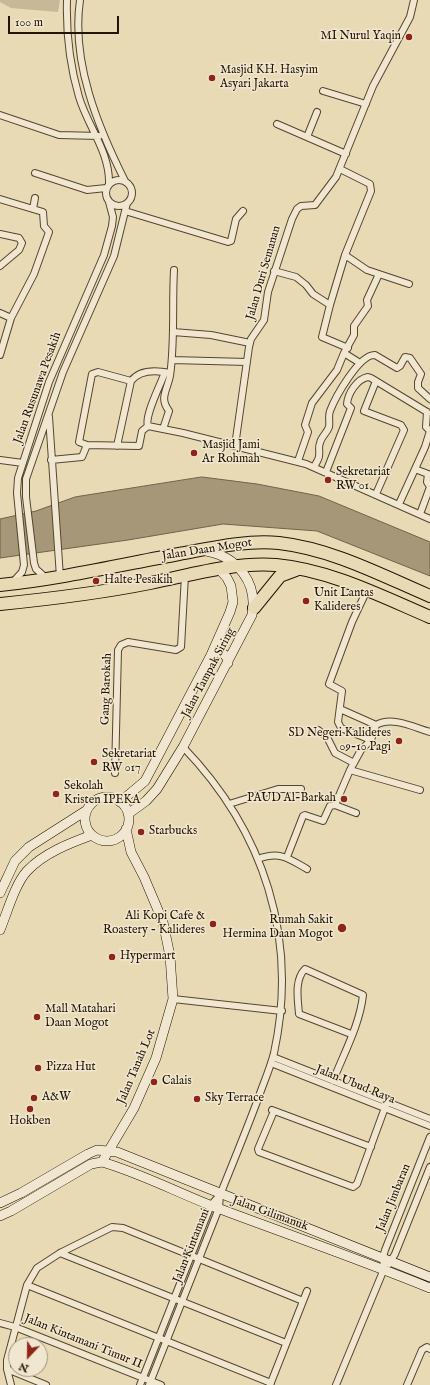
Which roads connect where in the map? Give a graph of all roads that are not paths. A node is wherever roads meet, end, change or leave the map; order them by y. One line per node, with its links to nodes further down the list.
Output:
1 (68, 0): 10 (street)
2 (80, 0): 9 (street)
3 (414, 0): 5 (street, Jalan Duri Semanan)
4 (323, 91): 5 (street)
5 (366, 104): 12 (street, Jalan Duri Semanan)
6 (317, 112): 11 (street)
7 (0, 115): 10 (street)
8 (277, 124): 11 (street)
9 (104, 135): 10 (street); 15 (street)
10 (96, 137): 16 (street)
11 (307, 137): 12 (street)
12 (346, 154): 13 (street, Jalan Duri Semanan)
13 (340, 169): 25 (street); 28 (street, Jalan Duri Semanan)
14 (35, 173): 16 (street)
15 (125, 181): 16 (street); 20 (street)
16 (107, 186): 19 (street)
17 (36, 198): 21 (street)
18 (0, 199): 21 (street)
19 (109, 202): 20 (street); 56 (street, Jalan Rusunawa Pesakih)
20 (127, 203): 22 (street, Jalan Rusunawa Pesakih)
21 (33, 209): 33 (street)
22 (125, 211): 23 (street); 47 (street, Jalan Rusunawa Pesakih)
23 (243, 211)
24 (0, 234): 26 (street)
25 (345, 255): 29 (street); 31 (street)
26 (0, 266)
27 (174, 270): 36 (street)
28 (274, 270): 31 (street); 37 (street, Jalan Duri Semanan)
29 (379, 274): 30 (street); 38 (street)
30 (409, 284)
31 (330, 304): 38 (street)
32 (0, 313): 33 (street)
33 (11, 318): 35 (street)
34 (0, 331): 35 (street)
35 (8, 332): 39 (street)
36 (173, 332): 37 (street); 40 (street)
37 (250, 343): 41 (street, Jalan Duri Semanan)
38 (346, 350): 42 (street); 55 (street)
39 (0, 355)
40 (172, 360): 41 (street); 43 (street)
41 (247, 362): 52 (street, Jalan Duri Semanan)
42 (360, 363): 46 (street); 57 (street)
43 (168, 373): 44 (street); 48 (street); 49 (street)
44 (131, 381): 50 (street); 51 (street)
45 (376, 381): 58 (street); 59 (street); 61 (street)
46 (430, 399)
47 (48, 414): 54 (street, Jalan Rusunawa Pesakih); 71 (street, Jalan Rusunawa Pesakih)
48 (148, 426): 49 (street); 51 (street)
49 (163, 429): 52 (street)
50 (87, 445): 51 (street); 54 (street)
51 (117, 446)
52 (235, 446): 55 (street)
53 (0, 460): 56 (street)
54 (51, 460): 70 (street, Jalan Rusunawa Pesakih)
55 (298, 461): 57 (street)
56 (23, 463): 72 (street, Jalan Rusunawa Pesakih)
57 (314, 467): 59 (street)
58 (415, 469): 60 (street); 62 (street)
59 (326, 472): 61 (street)
60 (429, 472): 63 (street)
61 (376, 494): 62 (street)
62 (399, 504): 63 (street)
63 (420, 514): 64 (street)
64 (430, 519)
65 (202, 550): 66 (main road); 70 (highway, Jalan Daan Mogot); 74 (highway, Jalan Daan Mogot)
66 (238, 566): 67 (highway, Jalan Daan Mogot); 68 (highway, Jalan Daan Mogot); 76 (main road)
67 (219, 569): 69 (highway, Jalan Daan Mogot); 78 (main road, Jalan Tampak Siring)
68 (304, 570): 73 (highway, Jalan Daan Mogot); 76 (highway)
69 (185, 575): 75 (highway, Jalan Daan Mogot); 88 (street, Gang Barokah)
70 (60, 576): 71 (highway, Jalan Daan Mogot)
71 (46, 578): 72 (highway, Jalan Daan Mogot)
72 (5, 585)
73 (367, 590): 77 (highway, Jalan Daan Mogot); 80 (street)
74 (430, 596)
75 (0, 604)
76 (254, 608): 79 (main road, Jalan Tampak Siring)
77 (430, 617)
78 (211, 655): 79 (main road); 91 (main road, Jalan Tampak Siring)
79 (228, 663): 85 (main road, Jalan Tampak Siring)
80 (340, 709): 81 (street); 84 (street)
81 (376, 724): 83 (street); 84 (street)
82 (318, 730): 86 (street)
83 (430, 732)
84 (371, 740): 86 (street)
85 (184, 746): 92 (street, Jalan Kintamani); 96 (main road, Jalan Tampak Siring)
86 (354, 763): 87 (street)
87 (350, 770): 90 (street); 93 (street)
88 (115, 773)
89 (300, 789): 92 (street)
90 (420, 790)
91 (120, 802): 94 (main road); 96 (main road)
92 (229, 804): 102 (street, Jalan Kintamani)
93 (335, 806): 95 (street); 101 (street)
94 (87, 810): 98 (main road); 104 (main road)
95 (356, 813)
96 (128, 814): 97 (main road)
97 (126, 829): 99 (main road); 100 (main road, Jalan Tanah Lot)
98 (92, 835): 99 (main road); 105 (main road)
99 (115, 839): 100 (main road, Jalan Tanah Lot)
100 (131, 852): 106 (main road, Jalan Tanah Lot)
101 (287, 857): 102 (street); 103 (street)
102 (258, 859): 107 (street, Jalan Kintamani)
103 (307, 869)
104 (0, 893)
105 (0, 930)
106 (173, 999): 107 (street); 116 (main road, Jalan Tanah Lot)
107 (282, 1011): 109 (street, Jalan Kintamani)
108 (351, 1034): 108 (street); 110 (street)
109 (272, 1060): 110 (street, Jalan Ubud Raya); 111 (street, Jalan Ubud Raya); 119 (street, Jalan Kintamani)
110 (333, 1080): 111 (street, Jalan Ubud Raya)
111 (386, 1106): 112 (street, Jalan Ubud Raya); 113 (street, Jalan Ubud Raya); 115 (street)
112 (430, 1119)
113 (430, 1126)
114 (430, 1137): 124 (street, Jalan Jimbaran)
115 (371, 1147): 115 (street)
116 (107, 1151): 117 (main road, Jalan Tanah Lot); 119 (main road, Jalan Gilimanuk); 120 (main road)
117 (102, 1162): 121 (main road, Jalan Gilimanuk); 122 (main road)
118 (430, 1167): 126 (street, Jalan Jimbaran)
119 (220, 1195): 121 (street, Jalan Kintamani); 124 (main road, Jalan Gilimanuk)
120 (0, 1203)
121 (215, 1207): 125 (street, Jalan Kintamani); 127 (street, Jalan Kintamani); 128 (main road, Jalan Gilimanuk)
122 (0, 1216)
123 (60, 1253): 125 (street); 130 (street); 133 (street)
124 (384, 1253): 126 (main road, Jalan Gilimanuk); 128 (street, Jalan Jimbaran)
125 (191, 1255): 127 (street); 133 (street, Jalan Kintamani)
126 (394, 1257): 128 (street, Jalan Jimbaran); 129 (main road, Jalan Gilimanuk)
127 (199, 1258): 134 (street); 135 (street, Jalan Kintamani)
128 (384, 1269): 131 (main road, Jalan Gilimanuk); 150 (street, Jalan Jimbaran)
129 (430, 1277)
130 (27, 1284): 137 (street); 138 (street)
131 (430, 1288)
132 (307, 1292): 134 (street)
133 (174, 1299): 135 (street); 138 (street, Jalan Kintamani)
134 (303, 1301): 140 (street)
135 (182, 1302): 139 (street, Jalan Kintamani); 140 (street)
136 (0, 1323): 137 (street, Jalan Kintamani Timur II)
137 (14, 1327): 142 (street); 143 (street, Jalan Kintamani Timur II)
138 (159, 1338): 139 (street); 143 (street, Jalan Kintamani)
139 (166, 1341): 144 (street, Jalan Kintamani); 145 (street)
140 (286, 1343): 145 (street)
141 (430, 1348): 151 (street)
142 (7, 1369): 146 (street); 147 (street)
143 (143, 1378): 144 (street, Jalan Kintamani Timur II); 148 (street, Jalan Kintamani)
144 (150, 1383): 149 (street, Jalan Kintamani Timur II)
145 (271, 1384)
146 (11, 1385)
147 (46, 1385)
148 (140, 1385)
149 (161, 1385)
150 (336, 1385)
151 (408, 1385)

